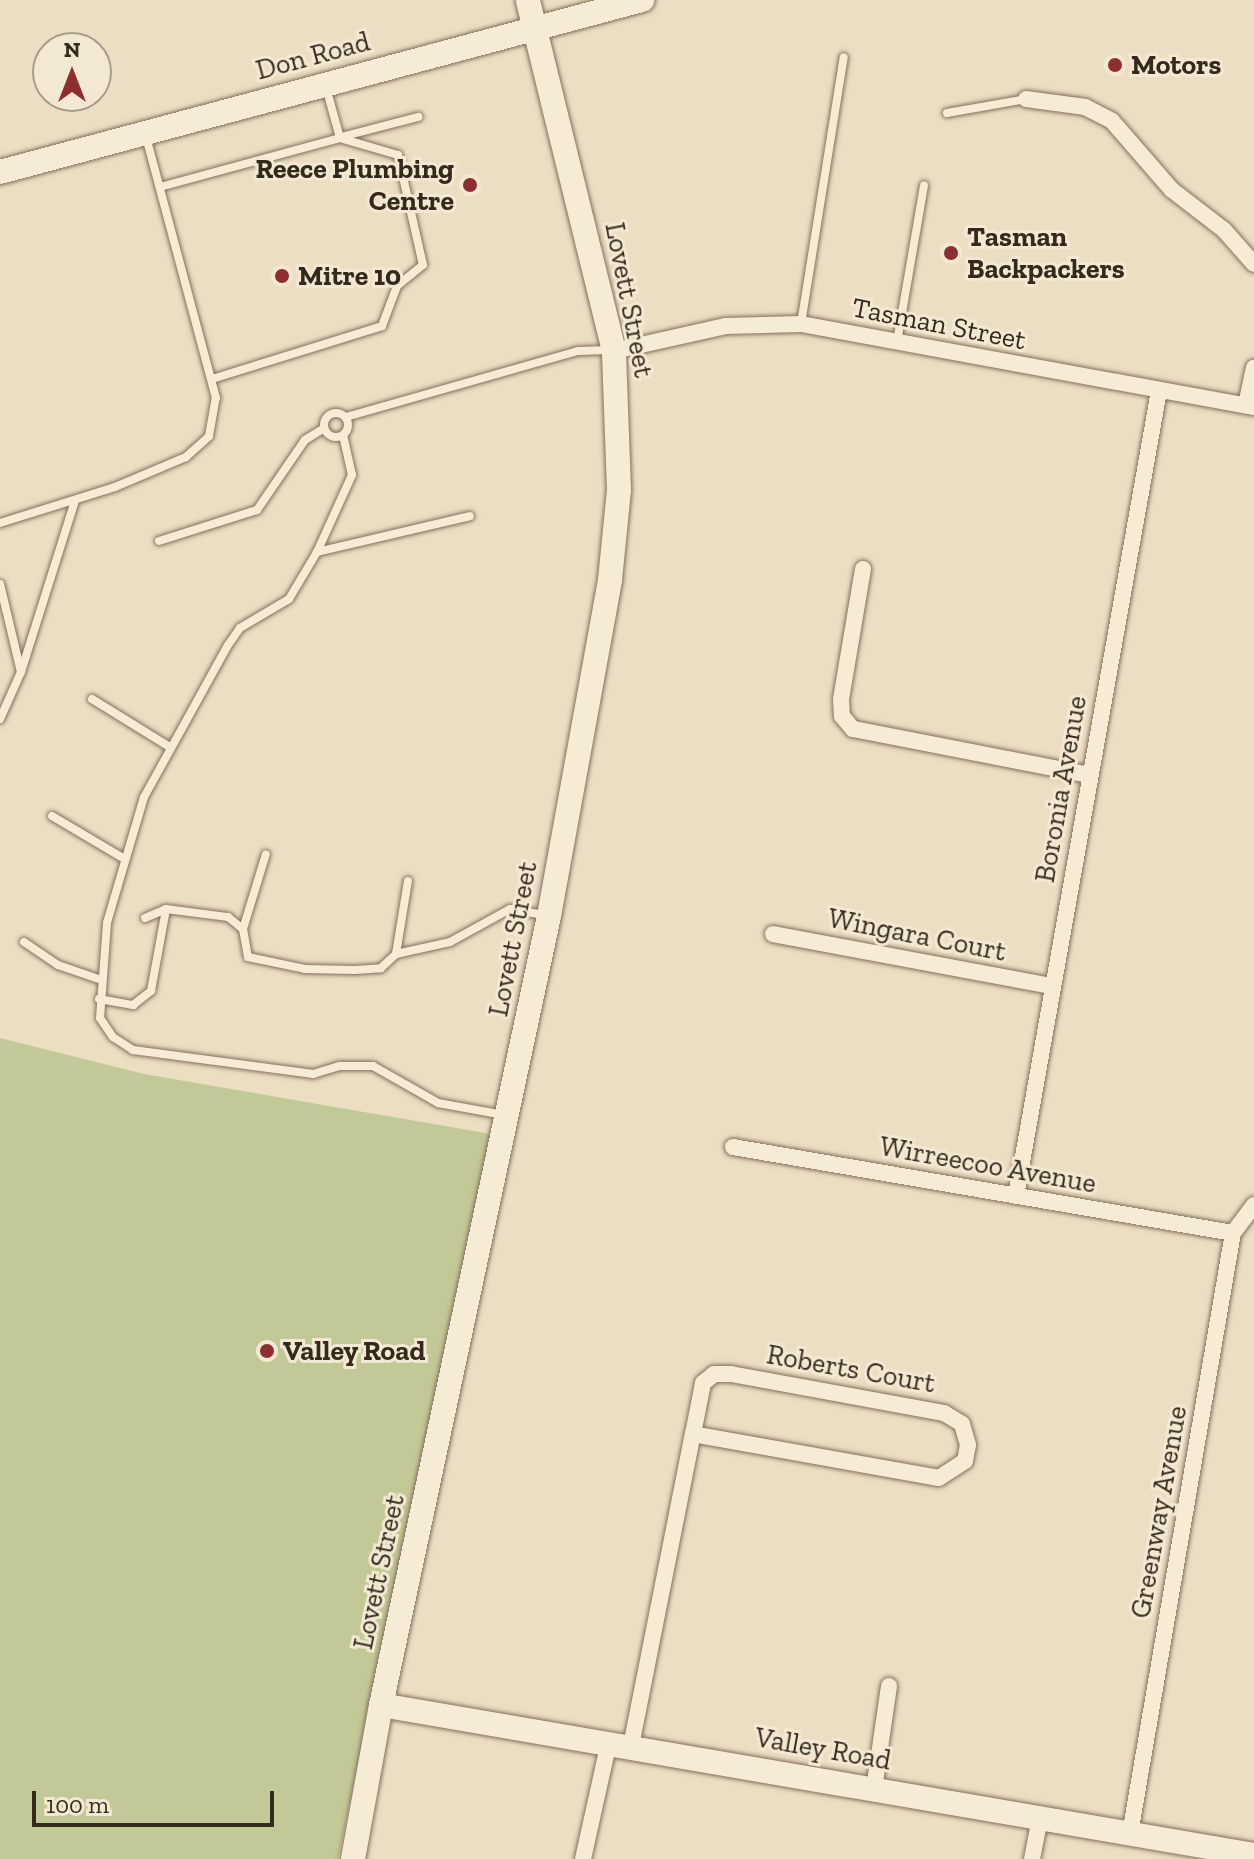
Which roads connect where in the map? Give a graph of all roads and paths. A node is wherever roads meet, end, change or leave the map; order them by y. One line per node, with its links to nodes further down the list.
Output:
1 (528, 0): 3 (street, Lovett Street)
2 (642, 0): 3 (street, Don Road)
3 (532, 28): 5 (street, Don Road); 17 (street, Lovett Street)
4 (844, 57): 15 (lane)
5 (325, 84): 9 (street, Don Road); 10 (lane)
6 (1026, 99): 7 (lane); 14 (street)
7 (947, 113)
8 (418, 117): 10 (lane)
9 (145, 132): 11 (street, Don Road); 13 (lane)
10 (340, 138): 13 (lane); 19 (lane)
11 (0, 172)
12 (924, 185): 16 (lane)
13 (160, 187): 19 (lane)
14 (1254, 264)
15 (801, 324): 16 (street, Tasman Street); 17 (street, Tasman Street)
16 (897, 342): 20 (street, Tasman Street)
17 (614, 351): 22 (lane); 42 (street, Lovett Street)
18 (1254, 368): 21 (street)
19 (212, 379): 25 (lane)
20 (1159, 391): 21 (street, Tasman Street); 36 (street, Boronia Avenue)
21 (1250, 406)
22 (346, 417): 23 (lane); 24 (lane)
23 (324, 428): 24 (lane); 28 (lane)
24 (343, 435): 29 (lane)
25 (75, 501): 27 (lane); 32 (lane)
26 (470, 516): 29 (lane)
27 (0, 523)
28 (159, 541)
29 (317, 552): 35 (lane)
30 (863, 569): 36 (street)
31 (0, 584): 32 (lane)
32 (21, 672): 34 (lane)
33 (92, 699): 35 (lane)
34 (0, 719)
35 (168, 746): 39 (lane)
36 (1089, 775): 49 (street, Boronia Avenue)
37 (52, 816): 39 (lane)
38 (266, 854): 44 (lane)
39 (123, 858): 48 (lane)
40 (408, 881): 47 (lane)
41 (166, 909): 43 (lane); 44 (lane); 50 (lane)
42 (549, 916): 47 (lane); 51 (street, Lovett Street)
43 (145, 918)
44 (243, 929): 47 (lane)
45 (773, 934): 49 (street, Wingara Court)
46 (24, 942): 48 (lane)
47 (396, 954)
48 (99, 979): 50 (lane)
49 (1052, 986): 53 (street, Boronia Avenue)
50 (99, 999): 51 (lane)
51 (509, 1116): 58 (street, Lovett Street)
52 (733, 1147): 53 (street, Wirreecoo Avenue)
53 (1016, 1196): 55 (street, Wirreecoo Avenue)
54 (1254, 1205): 55 (street, Greenway Avenue)
55 (1233, 1233): 62 (street, Greenway Avenue)
56 (693, 1434): 56 (street, Roberts Court); 59 (street, Roberts Court)
57 (889, 1686): 60 (street)
58 (381, 1705): 59 (street, Valley Road); 64 (street, Lovett Street)
59 (620, 1744): 60 (street, Valley Road); 65 (street, Roberts Court)
60 (874, 1789): 61 (street, Valley Road)
61 (1040, 1818): 62 (street, Valley Road); 66 (street)
62 (1130, 1834): 63 (street, Valley Road)
63 (1254, 1855)
64 (353, 1859)
65 (583, 1859)
66 (1032, 1859)

